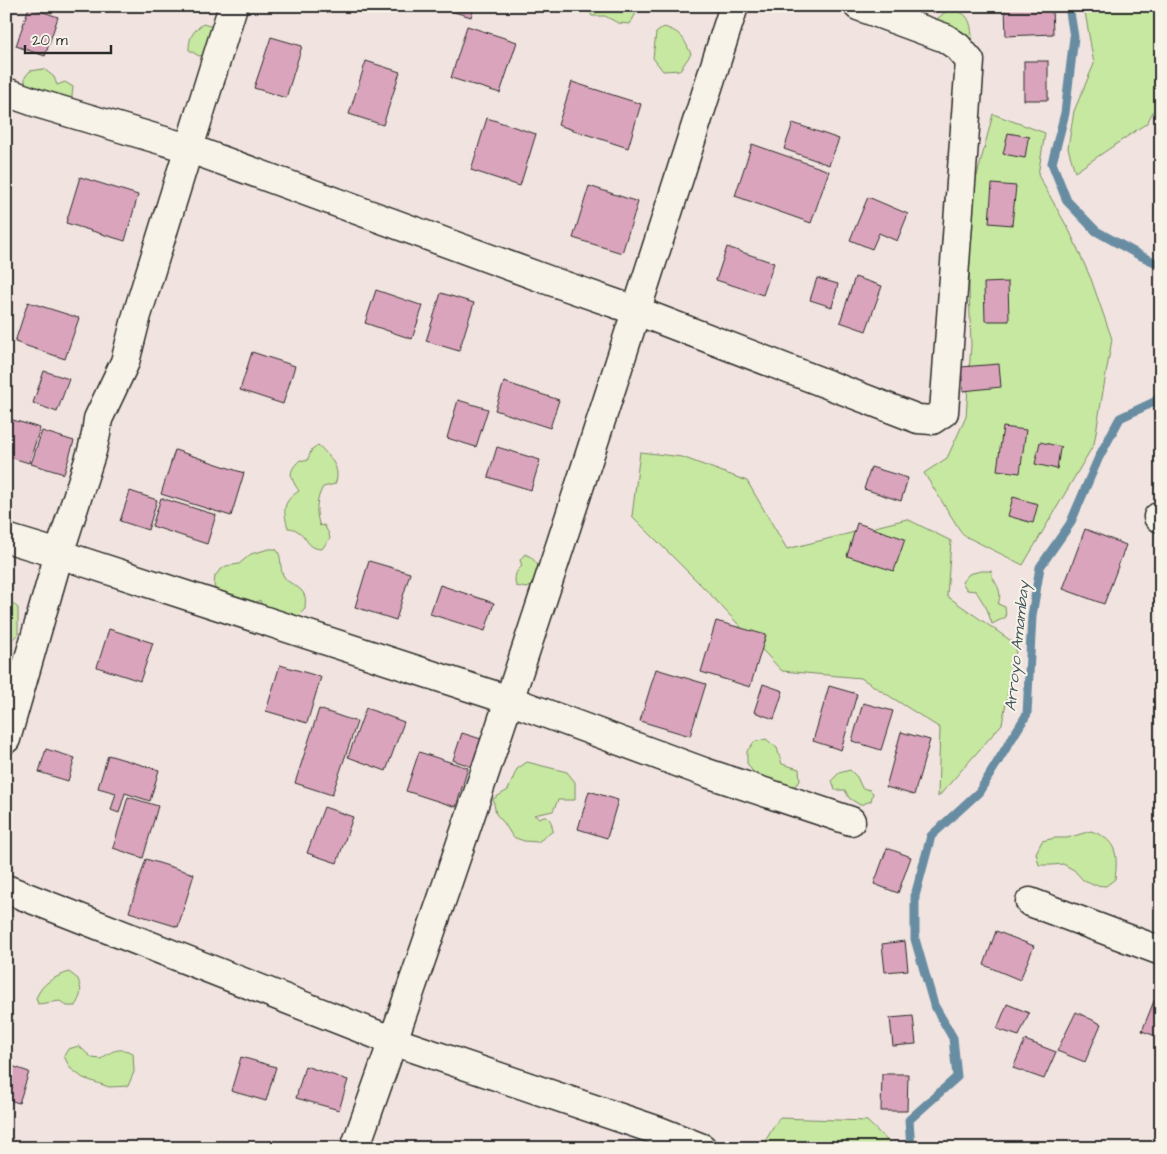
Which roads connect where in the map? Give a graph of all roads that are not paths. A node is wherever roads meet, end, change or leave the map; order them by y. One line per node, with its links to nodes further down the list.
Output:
1 (232, 6): 5 (street)
2 (734, 6): 6 (street)
3 (858, 6): 6 (street)
4 (6, 92): 5 (street)
5 (188, 148): 6 (street); 8 (street)
6 (636, 311): 9 (street)
7 (6, 538): 8 (street)
8 (59, 554): 9 (street); 10 (street)
9 (509, 700): 11 (street); 15 (street)
10 (6, 739)
11 (851, 821)
12 (6, 889): 15 (street)
13 (1030, 902): 14 (street)
14 (1161, 951)
15 (393, 1041): 16 (street); 17 (street)
16 (355, 1148)
17 (702, 1148)

